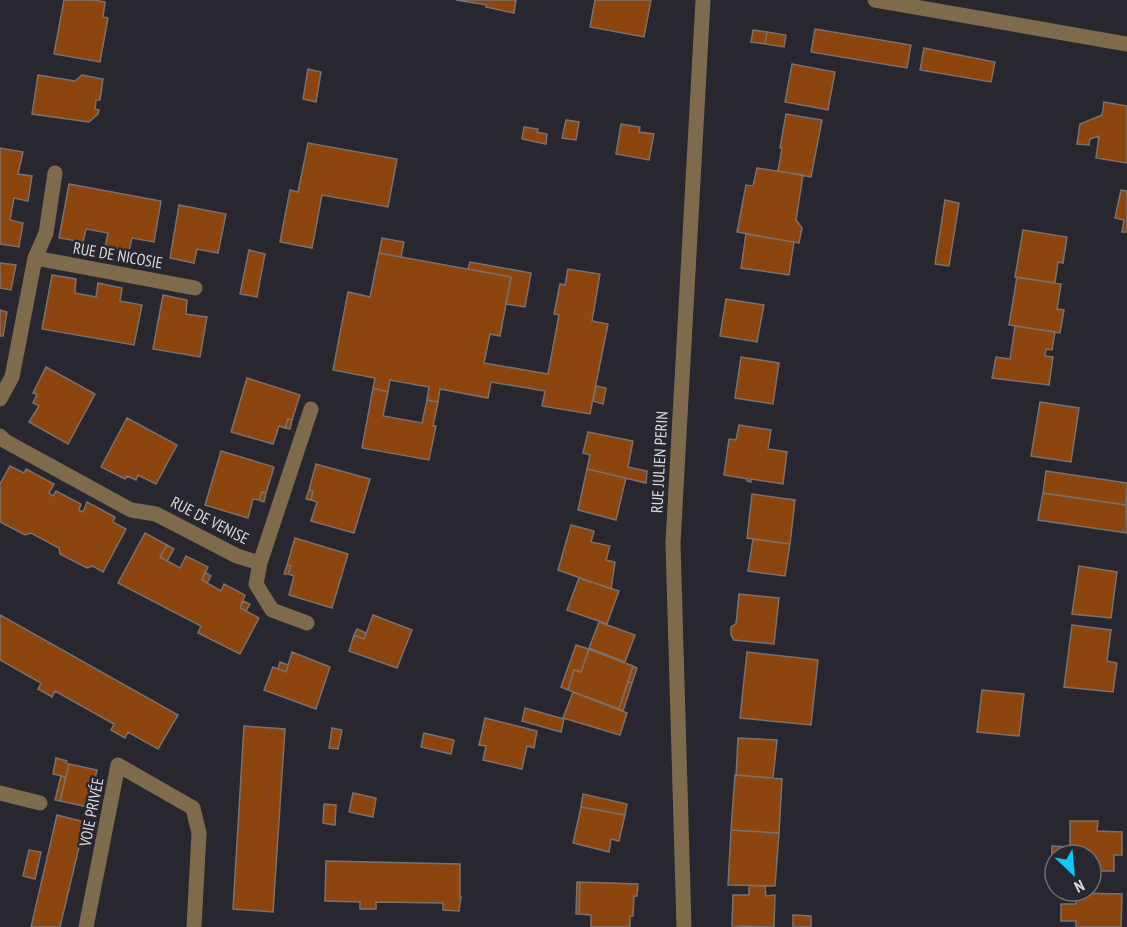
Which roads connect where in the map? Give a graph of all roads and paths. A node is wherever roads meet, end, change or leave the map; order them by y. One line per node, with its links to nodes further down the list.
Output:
1 (703, 0): 16 (street, RUE JULIEN PERIN)
2 (875, 0): 3 (street)
3 (1127, 44)
4 (55, 173): 5 (street)
5 (35, 258): 6 (street, RUE DE NICOSIE); 7 (street)
6 (195, 288)
7 (0, 399)
8 (311, 409): 10 (street, RUE DE VENISE)
9 (0, 436): 10 (street, RUE DE VENISE)
10 (260, 563): 11 (street)
11 (307, 623)
12 (0, 793): 13 (street)
13 (40, 803)
14 (86, 927): 15 (street, VOIE PRIVÉE)
15 (194, 927)
16 (684, 927)

